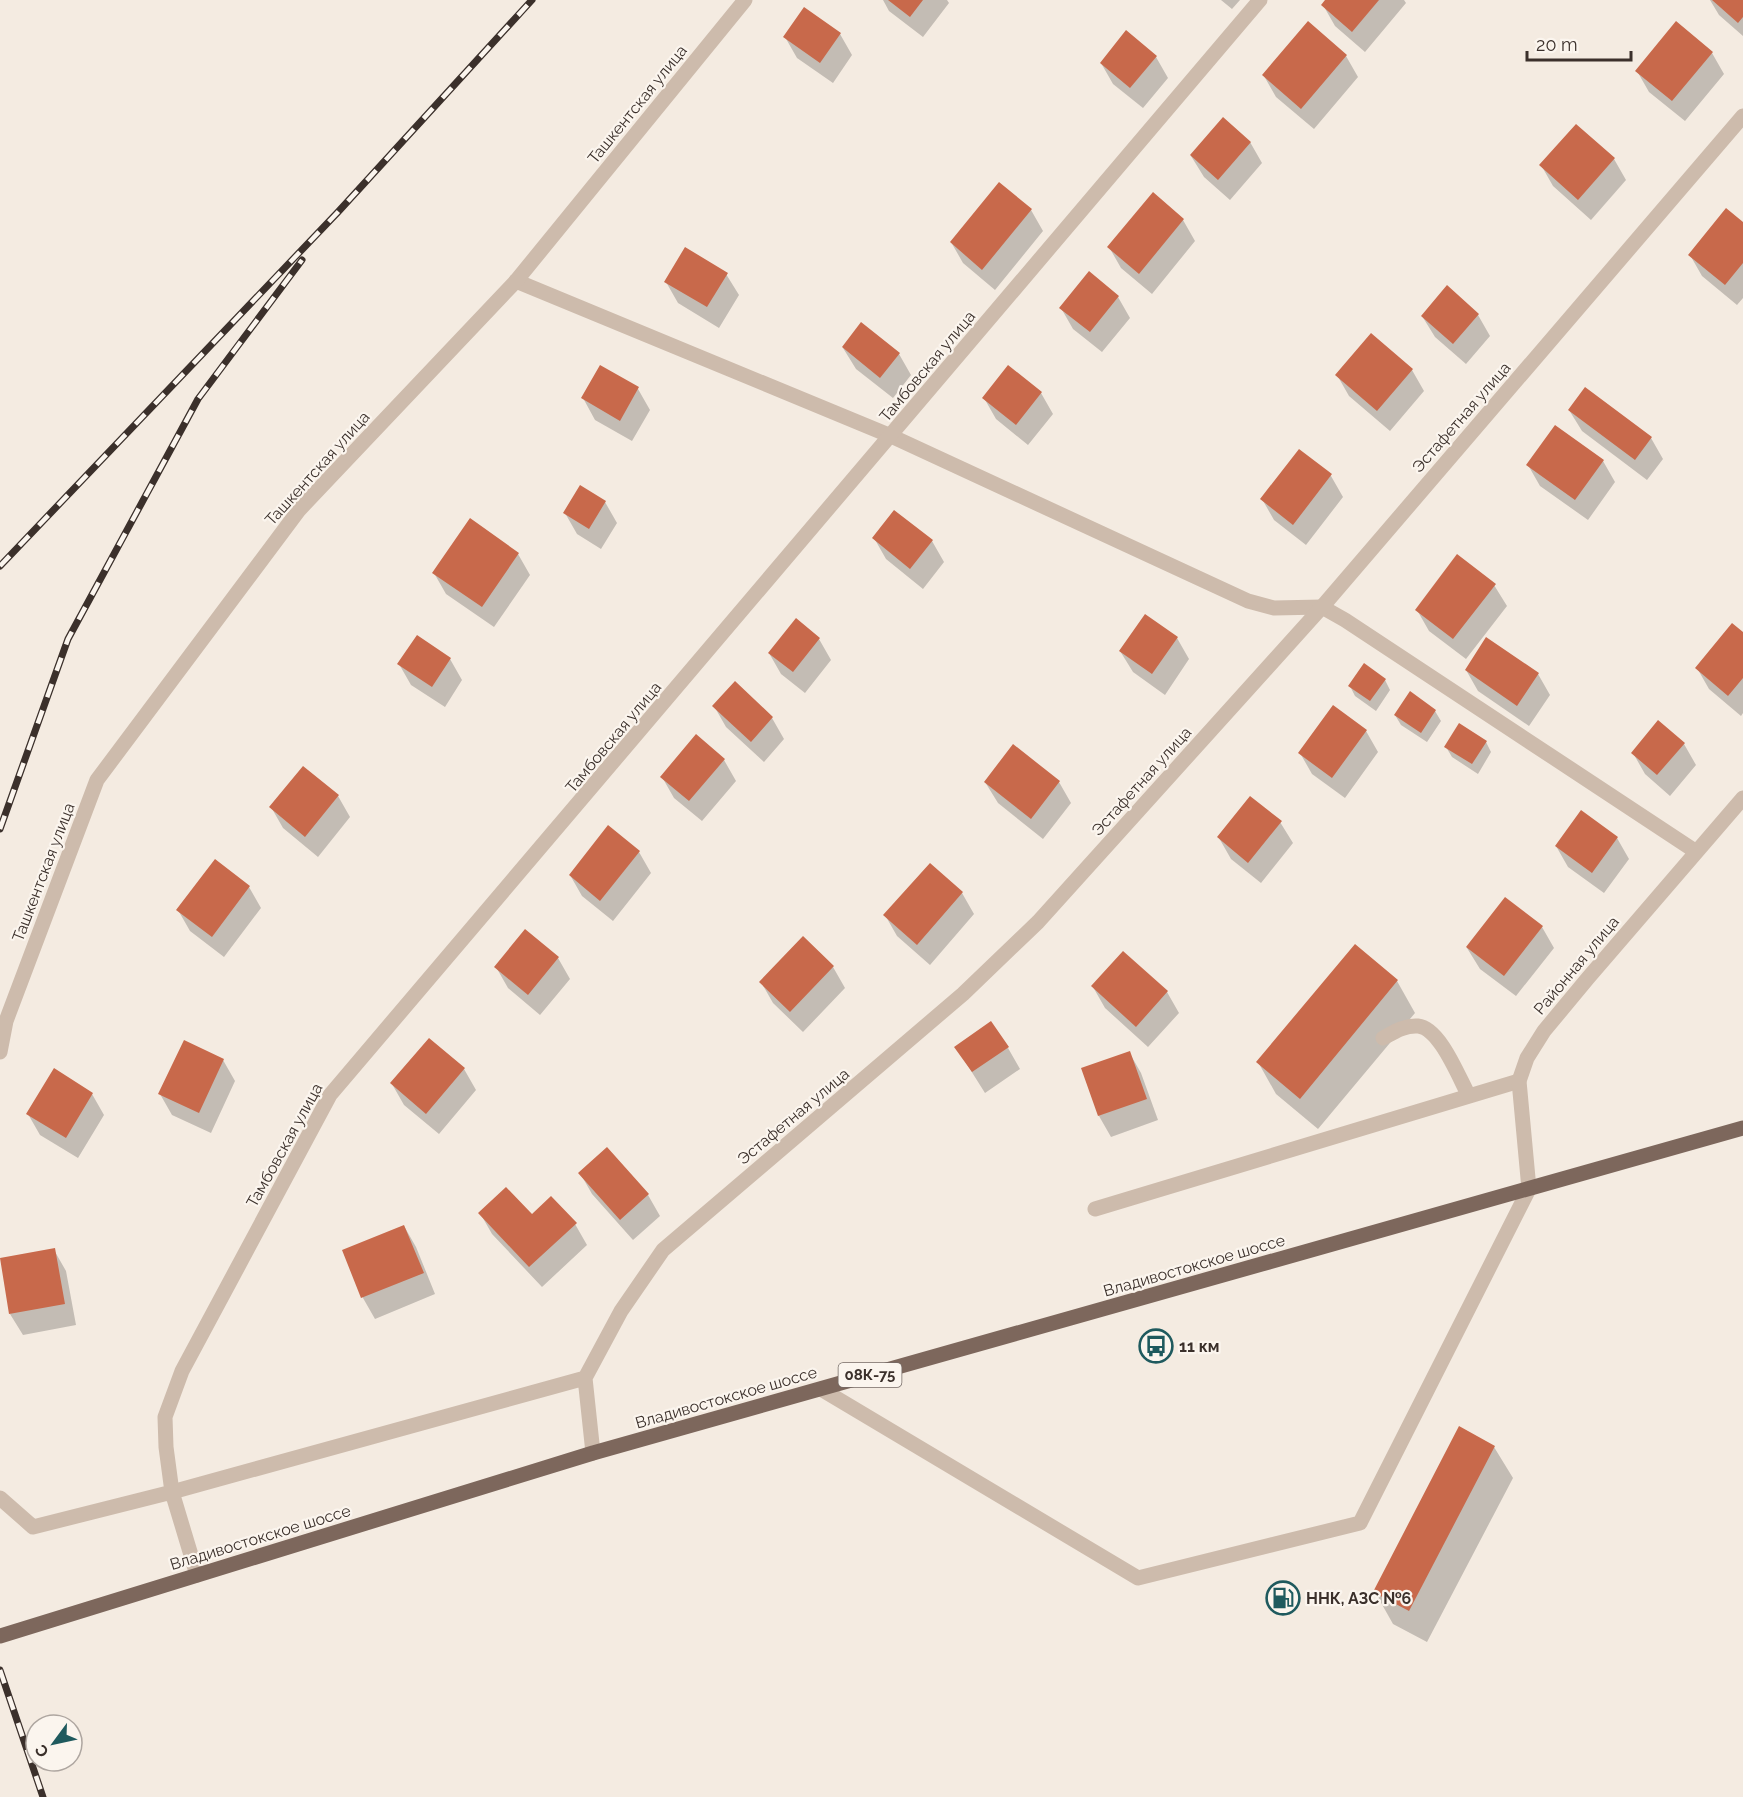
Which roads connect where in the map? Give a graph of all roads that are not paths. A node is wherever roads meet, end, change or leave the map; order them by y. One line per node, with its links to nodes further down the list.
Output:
1 (745, 0): 4 (street, Ташкентская улица)
2 (1260, 0): 5 (street, Тамбовская улица)
3 (1743, 116): 6 (street, Эстафетная улица)
4 (516, 281): 5 (street); 10 (street, Ташкентская улица)
5 (891, 436): 6 (street); 19 (street, Тамбовская улица)
6 (1322, 608): 8 (street); 16 (street, Эстафетная улица)
7 (1743, 798): 8 (street, Районная улица)
8 (1695, 851): 11 (street, Районная улица)
9 (1383, 1038): 12 (street)
10 (0, 1052)
11 (1519, 1081): 12 (street); 14 (street, Районная улица)
12 (1469, 1096): 15 (street)
13 (1743, 1128): 14 (main road, Владивостокское шоссе / 08К-75)
14 (1529, 1189): 17 (main road, Владивостокское шоссе / 08К-75); 17 (street)
15 (1095, 1209)
16 (585, 1378): 18 (street); 19 (street)
17 (820, 1389): 18 (main road, Владивостокское шоссе / 08К-75)
18 (593, 1453): 21 (main road, Владивостокское шоссе / 08К-75)
19 (172, 1492): 20 (street); 21 (street, Тамбовская улица)
20 (0, 1497)
21 (197, 1575): 22 (main road, Владивостокское шоссе / 08К-75)
22 (0, 1636)

